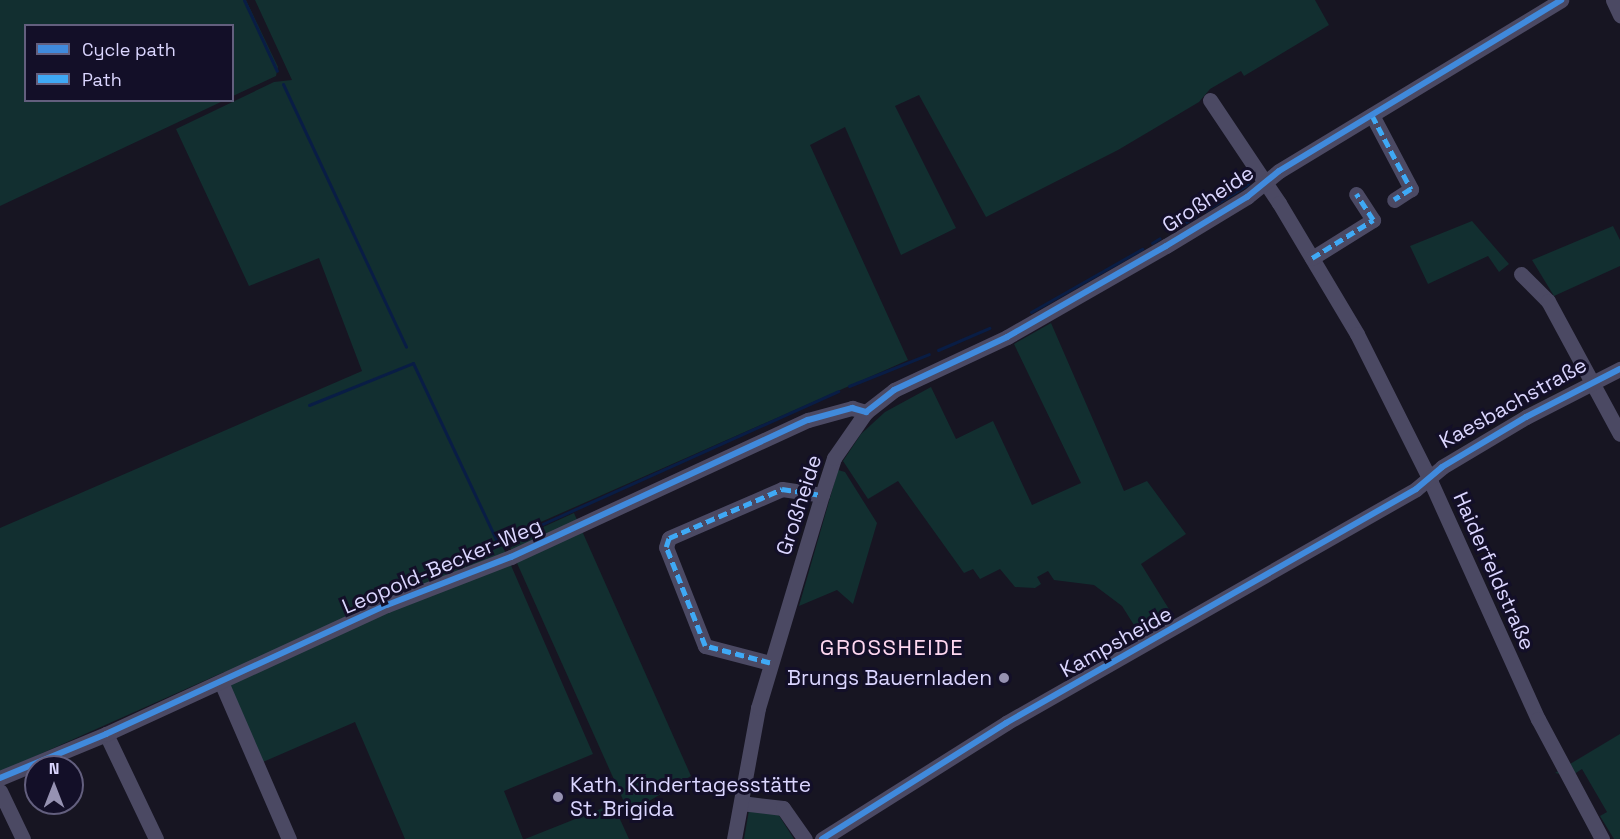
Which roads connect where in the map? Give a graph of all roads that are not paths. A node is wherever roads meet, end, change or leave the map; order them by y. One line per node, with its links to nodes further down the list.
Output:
1 (1561, 0): 5 (street, Großheide)
2 (1612, 0): 3 (street)
3 (1620, 15)
4 (1210, 100): 6 (street, Haiderfeldstraße)
5 (1372, 115): 6 (street, Großheide); 8 (street)
6 (1265, 183): 9 (street, Haiderfeldstraße); 13 (street, Großheide)
7 (1356, 194): 9 (street)
8 (1394, 200)
9 (1312, 258): 15 (street, Haiderfeldstraße)
10 (1521, 274): 12 (street)
11 (1620, 369): 12 (street, Kaesbachstraße)
12 (1593, 382): 14 (street); 15 (street, Kaesbachstraße)
13 (866, 412): 16 (street, Großheide); 18 (street, Leopold-Becker-Weg)
14 (1620, 434)
15 (1429, 478): 28 (street, Kampsheide); 29 (street, Haiderfeldstraße)
16 (822, 495): 17 (street, Großheide); 17 (street)
17 (770, 663): 22 (street, Großheide)
18 (221, 682): 19 (street, Leopold-Becker-Weg); 25 (street)
19 (106, 734): 20 (street, Leopold-Becker-Weg); 24 (street)
20 (0, 778)
21 (0, 790): 23 (street)
22 (741, 803): 26 (street, Großheide); 27 (street)
23 (23, 839)
24 (156, 839)
25 (289, 839)
26 (734, 839)
27 (805, 839)
28 (822, 839)
29 (1602, 839)

